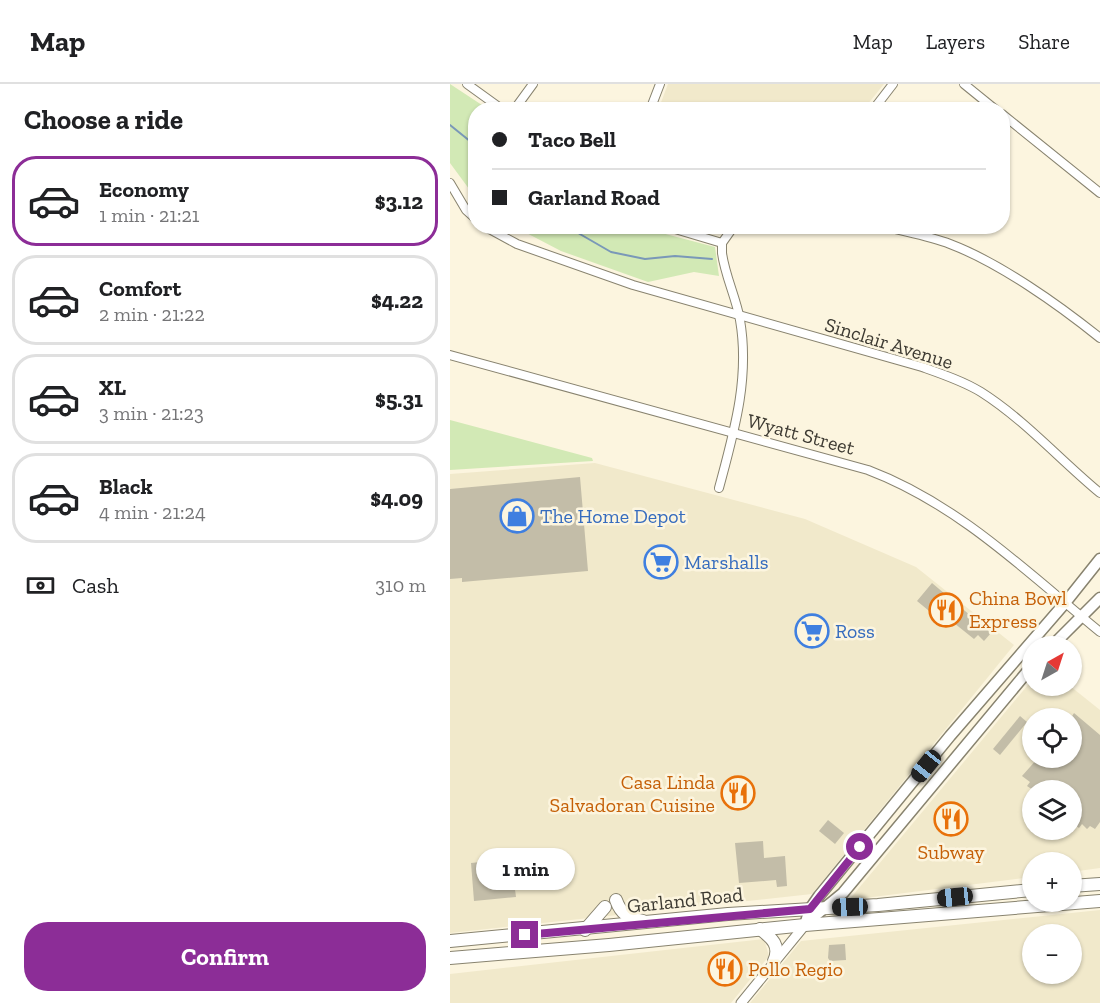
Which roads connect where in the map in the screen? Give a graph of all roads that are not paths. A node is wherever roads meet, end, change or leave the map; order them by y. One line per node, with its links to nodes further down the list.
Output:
1 (467, 84): 6 (street)
2 (533, 84): 7 (street)
3 (660, 84): 8 (street)
4 (893, 84): 9 (street)
5 (964, 84): 10 (street)
6 (492, 102)
7 (520, 102)
8 (653, 102)
9 (879, 102)
10 (986, 102)
11 (1010, 120): 13 (street)
12 (450, 183): 14 (street)
13 (1100, 193)
14 (468, 212)
15 (500, 234): 20 (street, Sinclair Avenue)
16 (691, 234): 19 (street)
17 (728, 234): 19 (street)
18 (913, 234): 21 (street)
19 (722, 243): 20 (street)
20 (740, 317): 23 (street); 25 (street, Sinclair Avenue)
21 (1100, 338)
22 (450, 355): 23 (street, Wyatt Street)
23 (734, 433): 24 (street); 28 (street, Wyatt Street)
24 (719, 488)
25 (1100, 493)
26 (1100, 559): 28 (main road)
27 (1100, 598): 29 (main road)
28 (1065, 603): 29 (street, Wyatt Street); 33 (main road)
29 (1082, 617): 30 (street, Wyatt Street); 31 (main road)
30 (1100, 632)
31 (1062, 636)
32 (1022, 677): 34 (main road)
33 (994, 685): 34 (main road); 35 (main road)
34 (1009, 692): 36 (main road)
35 (895, 804): 36 (main road); 47 (main road)
36 (914, 807): 45 (main road)
37 (1100, 884): 38 (main road)
38 (1082, 885)
39 (1022, 891): 40 (main road, Garland Road)
40 (955, 897): 45 (main road, Garland Road); 48 (main road)
41 (616, 900): 49 (main road)
42 (1100, 901): 43 (main road, Garland Road)
43 (1082, 902)
44 (605, 907): 52 (main road)
45 (827, 908): 47 (main road, Garland Road); 50 (main road)
46 (1022, 908): 48 (main road, Garland Road)
47 (810, 909): 49 (main road, Garland Road); 50 (main road)
48 (957, 914): 50 (main road, Garland Road)
49 (656, 923): 52 (main road, Garland Road)
50 (805, 925): 51 (main road, Garland Road); 55 (street)
51 (760, 929): 54 (main road, Garland Road); 55 (main road)
52 (585, 930): 53 (main road, Garland Road)
53 (450, 941)
54 (450, 958)
55 (774, 961): 56 (street)
56 (741, 1003)

